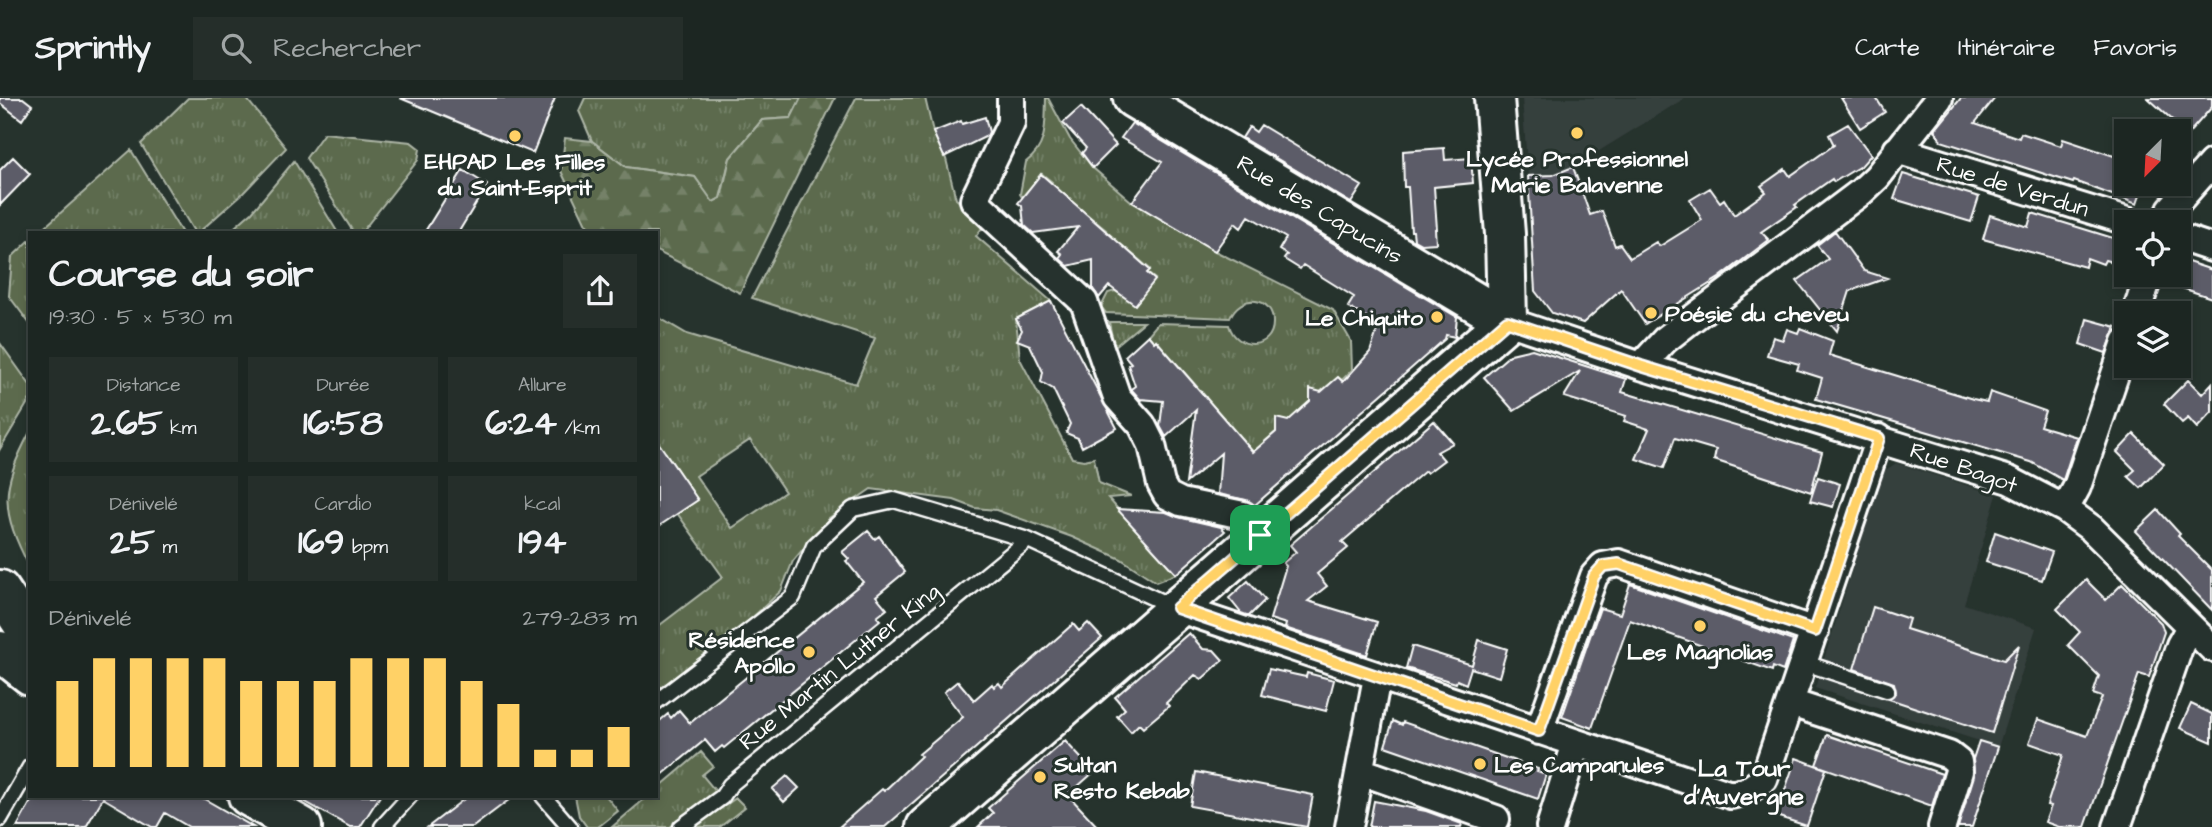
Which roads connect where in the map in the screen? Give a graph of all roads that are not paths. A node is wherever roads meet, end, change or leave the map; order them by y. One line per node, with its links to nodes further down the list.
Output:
1 (1011, 98): 16 (street)
2 (1133, 98): 11 (street, Rue des Capucins)
3 (1494, 98): 11 (street)
4 (1939, 98): 5 (street)
5 (1897, 150): 8 (street, Rue de Verdun); 12 (street)
6 (2212, 163): 7 (street)
7 (2171, 210)
8 (2114, 217)
9 (2191, 241): 10 (street)
10 (2212, 248)
11 (1507, 321): 12 (street, Rue Bagot); 16 (street)
12 (1641, 366): 14 (street, Rue Bagot)
13 (2114, 378): 15 (street)
14 (1879, 438): 15 (street, Rue Bagot); 21 (street)
15 (2065, 509): 20 (street, Rue Bagot)
16 (1260, 535): 19 (street)
17 (1028, 540): 19 (lane); 29 (lane); 43 (lane, Rue Martin Luther King)
18 (2, 597): 22 (street)
19 (1177, 608): 27 (street); 44 (street)
20 (2190, 626): 23 (street, Rue Bagot); 48 (street)
21 (1815, 631): 25 (street); 31 (street)
22 (28, 632)
23 (2212, 648)
24 (0, 652): 26 (street)
25 (1805, 663): 28 (lane); 30 (street)
26 (28, 673)
27 (1377, 677): 31 (street); 34 (street)
28 (1888, 690)
29 (658, 700)
30 (1791, 703): 32 (street); 47 (street)
31 (1539, 731): 32 (street)
32 (1576, 743): 46 (street)
33 (28, 770): 39 (lane)
34 (1360, 771): 38 (street); 45 (street)
35 (251, 798): 40 (street)
36 (408, 798): 41 (lane)
37 (550, 799): 42 (lane)
38 (1496, 818)
39 (0, 819)
40 (302, 827)
41 (382, 827)
42 (570, 827)
43 (681, 827)
44 (926, 827)
45 (1349, 827)
46 (1550, 827)
47 (1942, 827)
48 (2117, 827)

